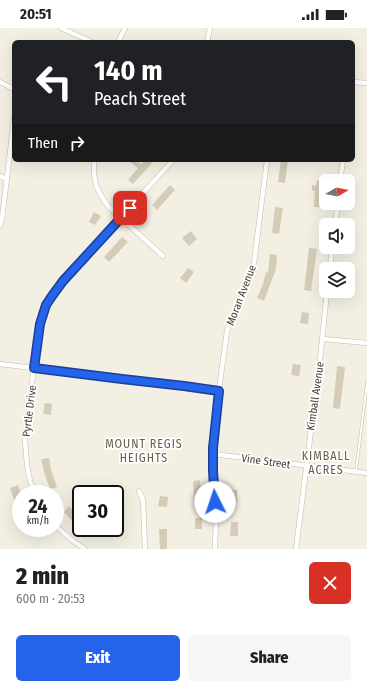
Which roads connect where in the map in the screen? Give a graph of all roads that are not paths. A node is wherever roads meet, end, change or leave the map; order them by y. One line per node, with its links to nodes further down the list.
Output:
1 (61, 28): 4 (street)
2 (125, 28): 5 (street)
3 (210, 28): 6 (street)
4 (88, 40)
5 (119, 40)
6 (207, 40)
7 (0, 82): 10 (street)
8 (355, 82): 9 (street)
9 (367, 83)
10 (12, 88)
11 (12, 136): 18 (street)
12 (94, 162): 19 (street)
13 (171, 162): 19 (street, Pyrtle Drive)
14 (267, 162): 28 (street, Moran Avenue)
15 (342, 162): 16 (street)
16 (341, 174)
17 (0, 176): 18 (street)
18 (7, 178): 20 (street)
19 (121, 218): 21 (street); 26 (street, Pyrtle Drive)
20 (0, 225)
21 (163, 256)
22 (326, 298): 23 (street, Kimball Avenue)
23 (323, 339): 24 (street); 30 (street, Kimball Avenue)
24 (367, 343)
25 (0, 364): 26 (street)
26 (34, 368): 28 (street); 33 (street, Pyrtle Drive)
27 (367, 383): 31 (lane)
28 (219, 391): 29 (street, Moran Avenue)
29 (213, 454): 30 (street, Vine Street); 38 (street, Moran Avenue)
30 (306, 466): 31 (street, Vine Street); 39 (street, Kimball Avenue)
31 (356, 472): 32 (street, Vine Street)
32 (367, 473)
33 (32, 485)
34 (139, 491): 37 (street)
35 (64, 533): 36 (street)
36 (85, 549)
37 (145, 549)
38 (215, 549)
39 (296, 549)

